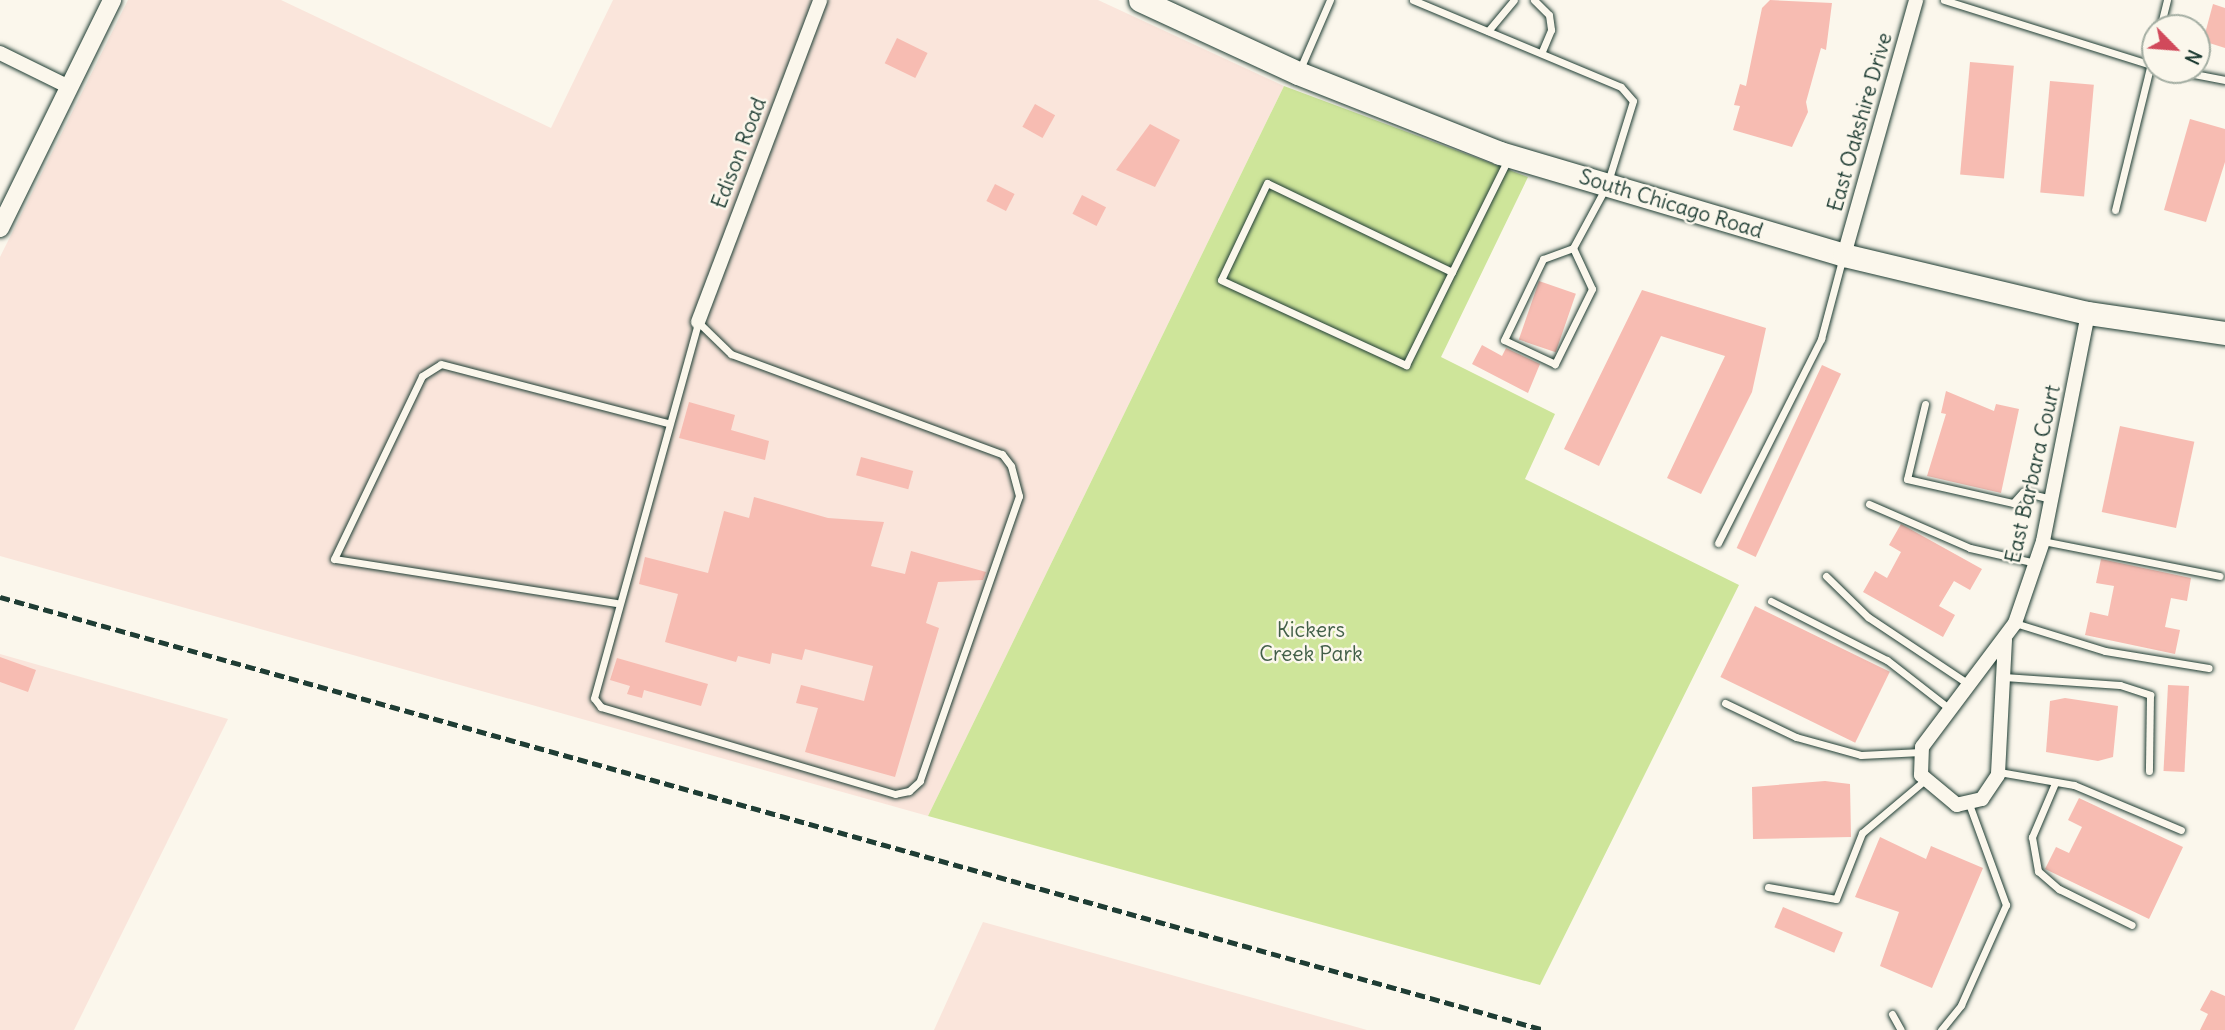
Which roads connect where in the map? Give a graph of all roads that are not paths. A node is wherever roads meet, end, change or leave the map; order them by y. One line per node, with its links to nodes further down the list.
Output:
1 (112, 0): 16 (street)
2 (821, 0): 25 (street, Edison Road)
3 (1140, 0): 14 (main road, South Chicago Road)
4 (1330, 0): 14 (lane)
5 (1413, 0): 10 (lane)
6 (1514, 0): 10 (lane)
7 (1534, 0): 12 (lane)
8 (1916, 0): 22 (street, East Oakshire Drive)
9 (1944, 0): 13 (lane)
10 (1488, 31): 12 (lane)
11 (0, 53): 16 (street)
12 (1541, 53): 18 (lane)
13 (2141, 62)
14 (1298, 73): 17 (main road, South Chicago Road)
15 (2148, 84): 19 (lane)
16 (69, 87): 20 (street)
17 (1509, 155): 18 (main road, South Chicago Road); 23 (lane)
18 (1607, 185): 21 (lane); 22 (main road, South Chicago Road)
19 (2115, 210)
20 (0, 228)
21 (1573, 248): 21 (lane)
22 (1844, 256): 24 (main road, South Chicago Road); 32 (lane)
23 (1452, 272): 23 (lane)
24 (2088, 313): 26 (main road, South Chicago Road); 29 (street, East Barbara Court)
25 (698, 322): 28 (lane); 37 (lane)
26 (2225, 333)
27 (1925, 404): 29 (lane)
28 (668, 423): 37 (lane); 37 (lane)
29 (2053, 499): 31 (street, East Barbara Court)
30 (1869, 504): 33 (lane)
31 (2043, 541): 33 (street, East Barbara Court); 35 (lane)
32 (1718, 543)
33 (2036, 563): 38 (street, East Barbara Court)
34 (1826, 576): 42 (lane)
35 (2220, 576)
36 (1771, 601): 44 (lane)
37 (616, 603)
38 (2015, 623): 39 (street, East Barbara Court); 40 (lane)
39 (2005, 640): 41 (street, East Barbara Court); 42 (street, East Barbara Court)
40 (2209, 668)
41 (2004, 677): 46 (lane); 47 (street, East Barbara Court)
42 (1970, 686): 44 (street, East Barbara Court)
43 (1725, 703): 45 (lane)
44 (1950, 709): 45 (street, East Barbara Court)
45 (1921, 752): 48 (street)
46 (2149, 771)
47 (1999, 772): 49 (lane); 50 (street)
48 (1925, 780): 50 (street); 52 (lane)
49 (2055, 783): 51 (lane); 53 (lane)
50 (1969, 804): 56 (lane)
51 (2181, 830)
52 (1768, 887)
53 (2132, 925)
54 (1892, 1014): 55 (lane)
55 (1901, 1030)
56 (1941, 1030)

